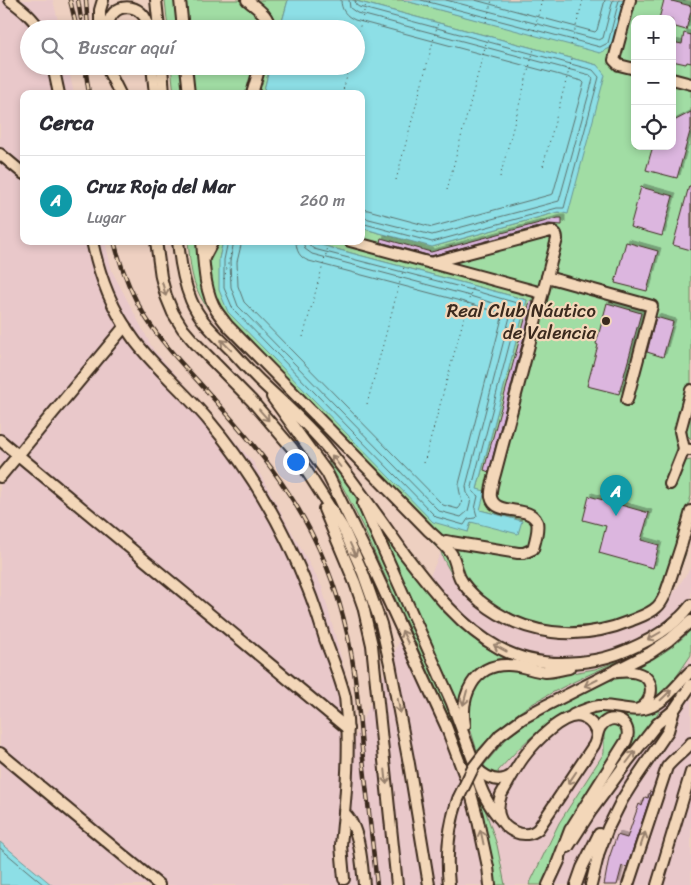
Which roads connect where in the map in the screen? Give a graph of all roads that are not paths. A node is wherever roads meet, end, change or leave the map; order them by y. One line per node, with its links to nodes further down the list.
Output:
1 (10, 0): 7 (street)
2 (103, 0): 8 (street)
3 (156, 0): 11 (street)
4 (247, 0): 13 (street)
5 (630, 0): 14 (street)
6 (183, 2): 12 (street)
7 (33, 20)
8 (100, 20)
9 (109, 20): 10 (street)
10 (147, 20)
11 (158, 20)
12 (183, 20)
13 (268, 20)
14 (631, 68)
15 (54, 75): 23 (street)
16 (110, 75): 22 (street)
17 (113, 75): 22 (street)
18 (153, 75): 25 (street)
19 (163, 75): 26 (street)
20 (187, 75): 27 (street)
21 (257, 75): 28 (street)
22 (114, 83): 24 (street)
23 (58, 90)
24 (118, 90)
25 (155, 90)
26 (164, 90)
27 (189, 90)
28 (253, 90)
29 (0, 154): 30 (street)
30 (20, 171)
31 (93, 245): 43 (street)
32 (157, 245): 51 (street, one-way to 51)
33 (178, 245): 44 (street, one-way to 33)
34 (202, 245): 38 (street)
35 (211, 245): 38 (street)
36 (365, 245): 39 (street)
37 (466, 254): 39 (street); 40 (street); 41 (street)
38 (204, 259): 55 (street)
39 (430, 263): 40 (street)
40 (464, 272): 42 (street)
41 (546, 277): 42 (street); 46 (street)
42 (542, 293): 55 (street)
43 (125, 326): 49 (street); 65 (street)
44 (260, 380): 53 (street, one-way to 44); 84 (street, one-way to 44)
45 (691, 390): 48 (street)
46 (627, 400)
47 (0, 440): 49 (street)
48 (688, 450): 52 (street)
49 (18, 455): 50 (street); 65 (street)
50 (0, 477)
51 (310, 478): 81 (street, one-way to 81); 82 (street, one-way to 82)
52 (670, 484)
53 (354, 485): 58 (street, one-way to 53); 68 (street)
54 (691, 511): 55 (street)
55 (443, 544)
56 (691, 605): 58 (street, one-way to 58)
57 (691, 620): 60 (street)
58 (600, 659): 68 (street, one-way to 68)
59 (691, 671): 62 (street, one-way to 59)
60 (610, 673): 62 (street); 83 (street, one-way to 83, bridge)
61 (691, 685): 63 (street)
62 (639, 710): 64 (street)
63 (674, 710): 73 (street); 77 (street, one-way to 63)
64 (572, 716): 66 (street); 72 (street)
65 (348, 729): 74 (street)
66 (597, 736): 75 (street, one-way to 75); 77 (street)
67 (691, 743): 89 (street, one-way to 67)
68 (469, 748): 70 (street)
69 (0, 753): 79 (street)
70 (476, 768): 72 (street); 75 (street)
71 (691, 772): 90 (street)
72 (513, 774): 75 (street)
73 (632, 784): 76 (street); 88 (street)
74 (347, 815): 78 (street); 80 (street)
75 (503, 822)
76 (598, 834): 86 (street); 87 (street)
77 (557, 864): 85 (street)
78 (342, 883)
79 (159, 885)
80 (364, 885)
81 (397, 885)
82 (428, 885)
83 (449, 885)
84 (490, 885)
85 (548, 885)
86 (576, 885)
87 (584, 885)
88 (591, 885)
89 (628, 885)
90 (657, 885)

